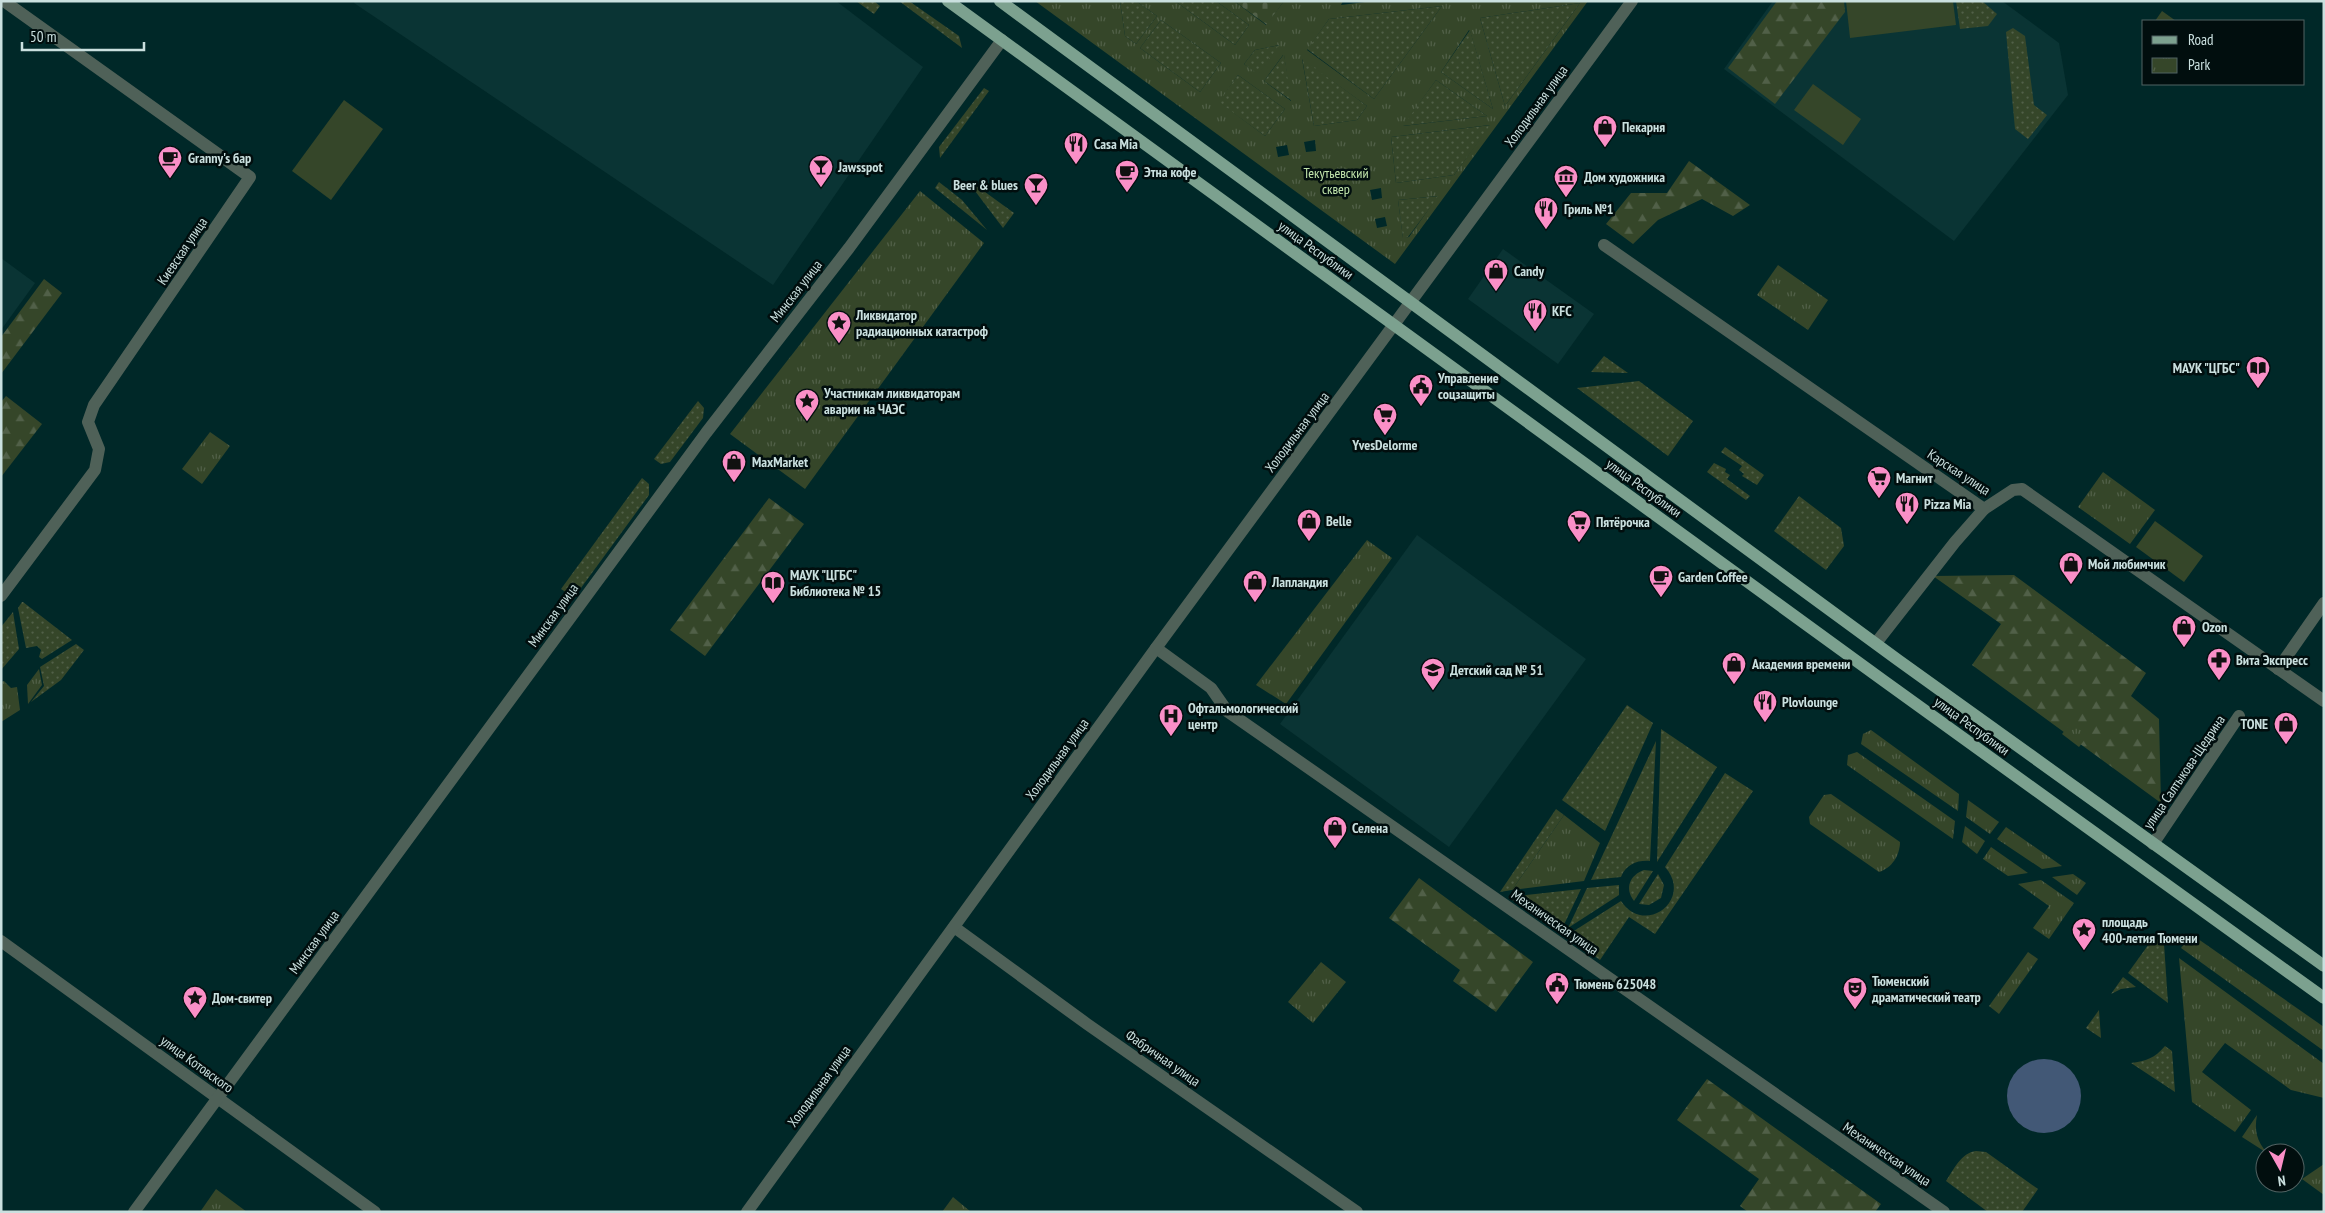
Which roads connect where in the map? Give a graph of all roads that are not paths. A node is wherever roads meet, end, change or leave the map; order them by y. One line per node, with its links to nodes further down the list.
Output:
1 (4, 1): 10 (street, Киевская улица)
2 (948, 1): 5 (main road, улица Республики)
3 (1000, 1): 7 (main road, улица Республики)
4 (1632, 1): 7 (street, Холодильная улица)
5 (1002, 40): 8 (main road, улица Республики); 22 (street, Минская улица)
6 (1604, 244): 9 (street, Карская улица)
7 (1410, 302): 8 (street, Холодильная улица); 12 (main road, улица Республики)
8 (1394, 325): 13 (street, Холодильная улица); 21 (main road, улица Республики)
9 (1984, 509): 12 (street); 14 (street, Карская улица)
10 (1, 596)
11 (2324, 603): 14 (street)
12 (1876, 643): 17 (main road, улица Республики)
13 (1156, 648): 18 (street, Холодильная улица); 27 (street, Механическая улица)
14 (2278, 669): 15 (street, Карская улица)
15 (2324, 702)
16 (2239, 716): 17 (street, улица Салтыкова-Щедрина)
17 (2154, 844): 20 (main road, улица Республики)
18 (954, 927): 25 (street, Холодильная улица); 26 (street, Фабричная улица)
19 (1, 941): 22 (street, улица Котовского)
20 (2324, 966)
21 (2324, 998)
22 (218, 1098): 23 (street, Минская улица); 24 (street, улица Котовского)
23 (134, 1212)
24 (376, 1212)
25 (747, 1212)
26 (1357, 1212)
27 (1944, 1212)

